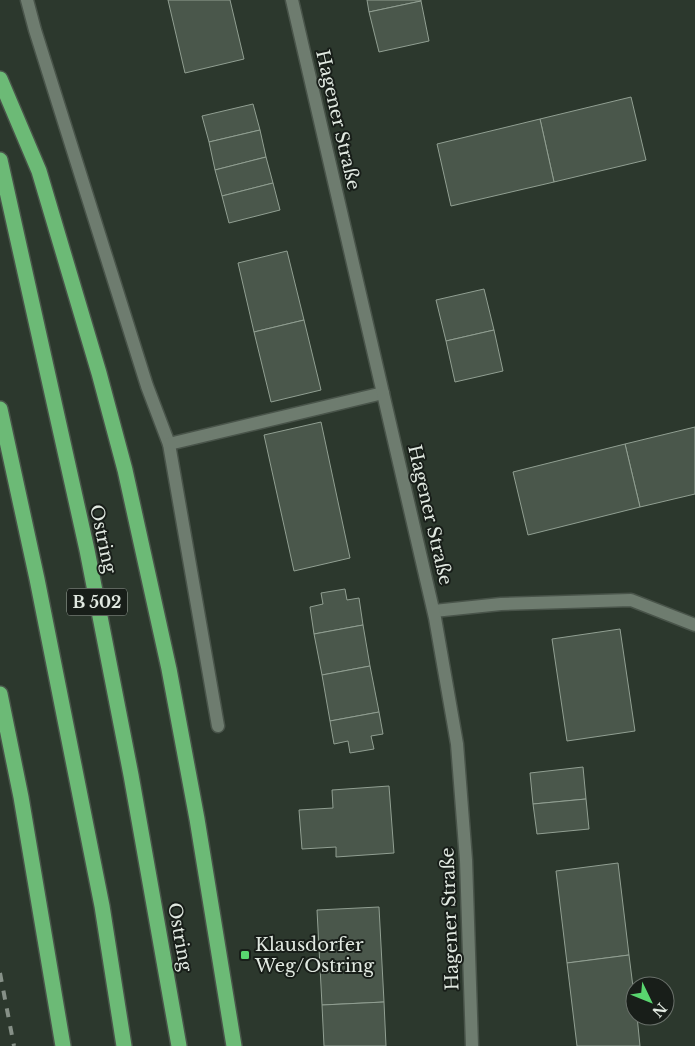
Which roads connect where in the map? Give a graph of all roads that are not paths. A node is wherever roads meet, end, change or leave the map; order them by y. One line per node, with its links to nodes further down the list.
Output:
1 (27, 0): 7 (street)
2 (292, 0): 5 (street, Hagener Straße)
3 (0, 79): 15 (highway)
4 (0, 160): 14 (highway, Ostring / B 502)
5 (383, 393): 7 (street); 8 (street, Hagener Straße)
6 (0, 409): 13 (highway, B 502)
7 (169, 444): 11 (street)
8 (434, 611): 9 (street); 16 (street, Hagener Straße)
9 (695, 625)
10 (0, 694): 12 (highway)
11 (218, 726)
12 (63, 1046)
13 (124, 1046)
14 (179, 1046)
15 (234, 1046)
16 (472, 1046)

